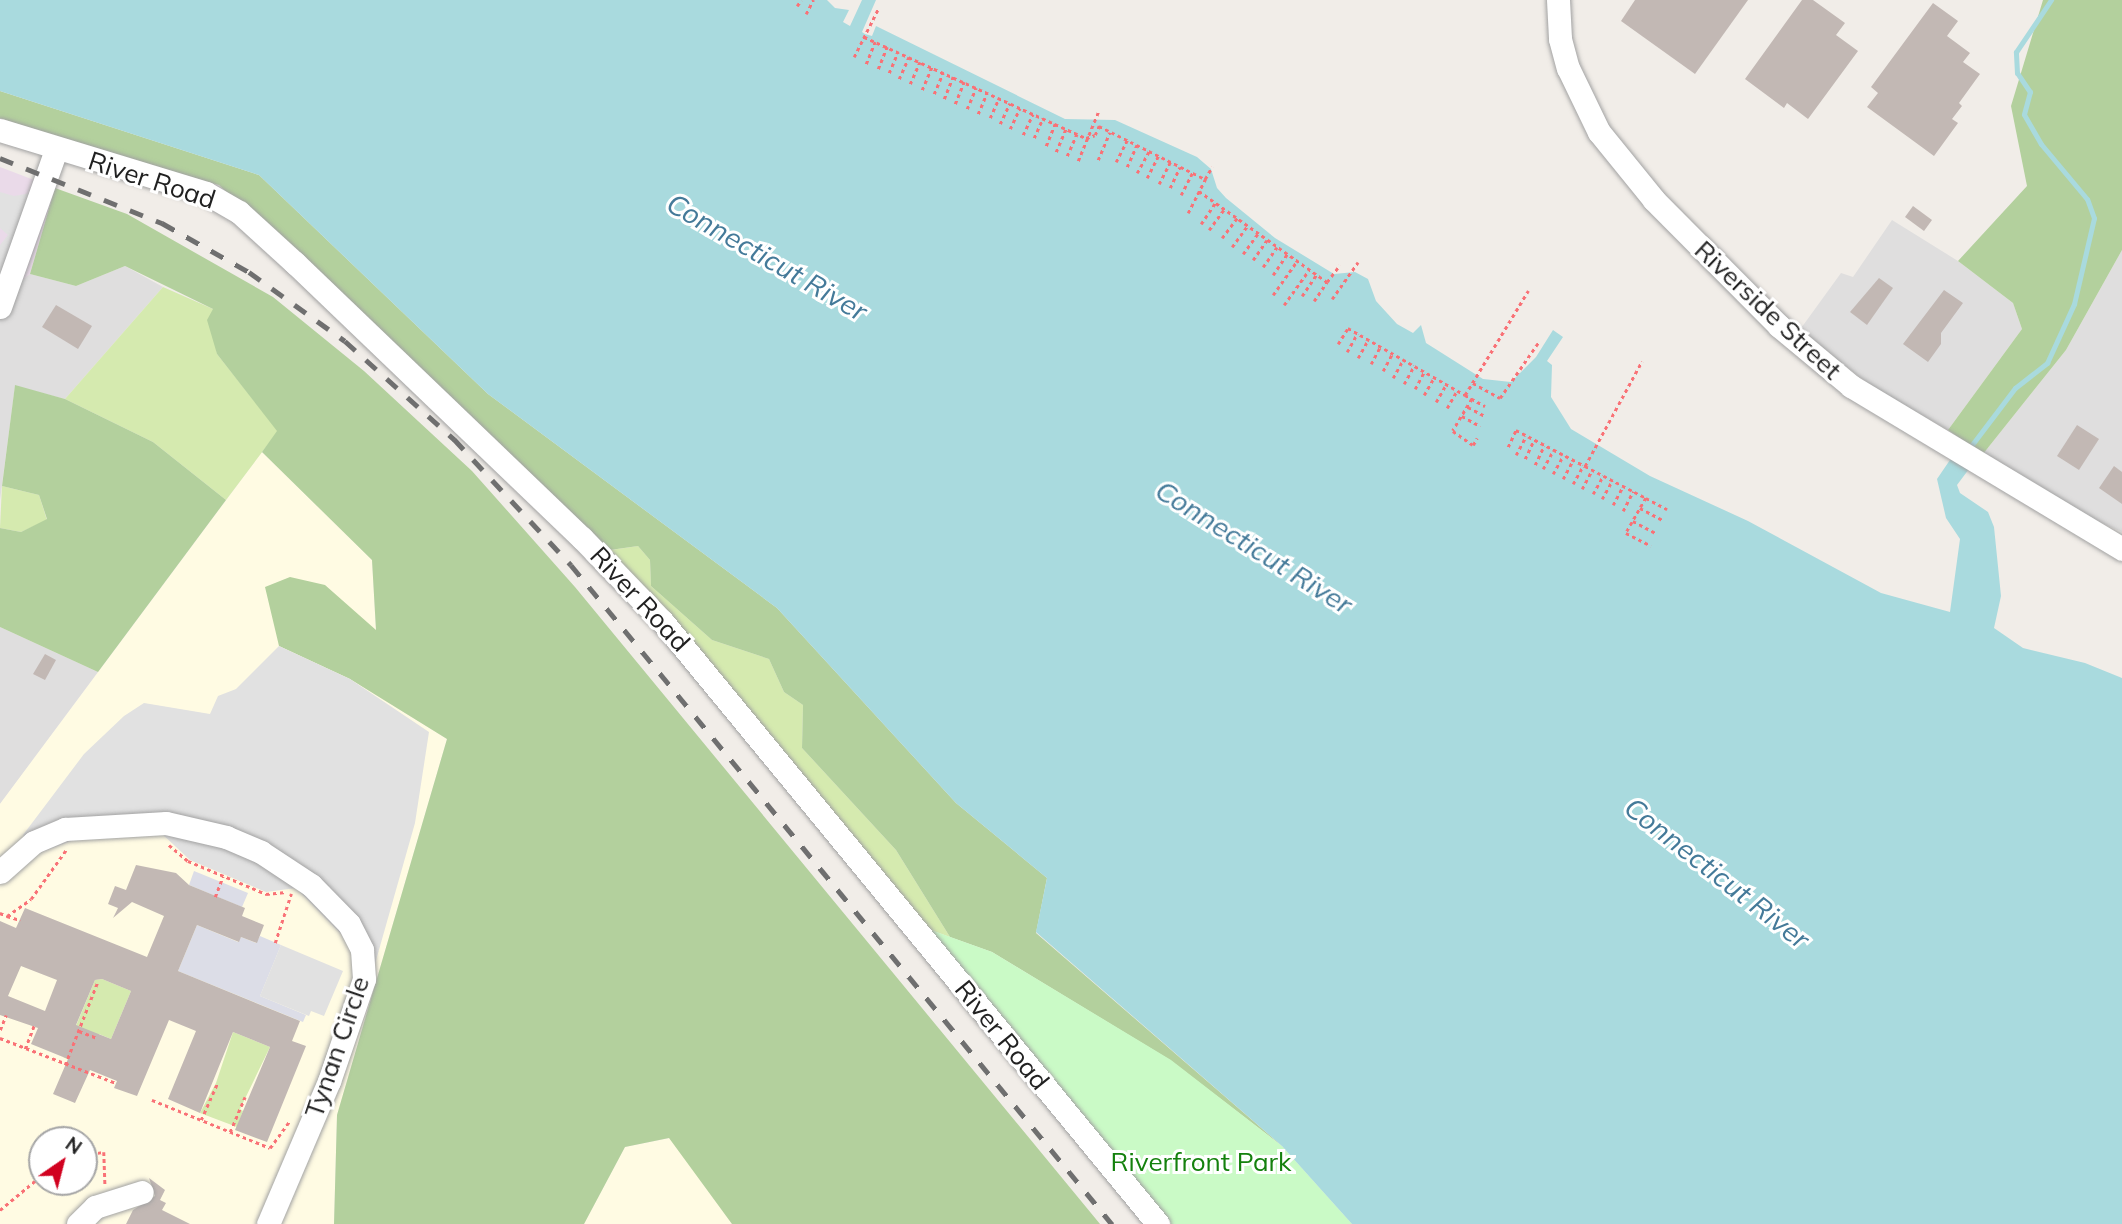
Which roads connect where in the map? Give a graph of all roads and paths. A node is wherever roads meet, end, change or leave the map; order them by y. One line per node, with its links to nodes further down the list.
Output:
1 (801, 0): 4 (path)
2 (813, 0): 6 (path)
3 (1558, 0): 164 (street, Riverside Street)
4 (797, 6)
5 (878, 9): 7 (path)
6 (806, 13)
7 (864, 37): 8 (path); 11 (path)
8 (876, 42): 9 (path); 14 (path)
9 (887, 47): 10 (path); 16 (path)
10 (898, 52): 12 (path); 17 (path)
11 (855, 57)
12 (909, 57): 13 (path); 20 (path)
13 (920, 62): 15 (path); 22 (path)
14 (866, 64)
15 (932, 68): 18 (path); 24 (path)
16 (878, 69)
17 (889, 73)
18 (943, 73): 19 (path); 26 (path)
19 (953, 77): 21 (path); 28 (path)
20 (899, 79)
21 (964, 82): 23 (path); 30 (path)
22 (910, 84)
23 (976, 88): 25 (path); 32 (path)
24 (922, 90)
25 (987, 93): 27 (path); 34 (path)
26 (934, 94)
27 (999, 98): 29 (path); 36 (path)
28 (944, 99)
29 (1010, 103): 31 (path); 38 (path)
30 (955, 104)
31 (1020, 108): 35 (path); 40 (path)
32 (967, 109)
33 (1099, 110): 56 (path)
34 (978, 114)
35 (1032, 114): 37 (path); 45 (path)
36 (990, 118)
37 (1043, 118): 39 (path); 46 (path)
38 (1000, 124)
39 (1055, 124): 41 (path); 49 (path)
40 (1010, 129)
41 (1066, 129): 44 (path); 52 (path)
42 (0, 130): 50 (street, River Road)
43 (1110, 132): 44 (path); 47 (path); 55 (path)
44 (1077, 134): 53 (path)
45 (1023, 135)
46 (1034, 138)
47 (1127, 140): 48 (path); 57 (path)
48 (1137, 145): 51 (path); 59 (path)
49 (1046, 146)
50 (56, 149): 99 (street); 199 (street, River Road)
51 (1149, 151): 54 (path); 62 (path)
52 (1056, 152)
53 (1067, 156)
54 (1158, 156): 58 (path); 64 (path)
55 (1098, 160)
56 (1078, 161)
57 (1116, 162)
58 (1170, 162): 60 (path); 66 (path)
59 (1127, 167)
60 (1180, 167): 63 (path); 67 (path)
61 (1212, 167): 65 (path)
62 (1138, 173)
63 (1192, 173): 65 (path); 69 (path)
64 (1147, 178)
65 (1205, 179): 68 (path)
66 (1160, 184)
67 (1170, 188)
68 (1199, 191): 70 (path); 72 (path)
69 (1181, 195)
70 (1215, 203): 71 (path); 74 (path)
71 (1224, 209): 73 (path); 76 (path)
72 (1188, 213)
73 (1237, 218): 75 (path); 78 (path)
74 (1201, 224)
75 (1247, 226): 77 (path); 80 (path)
76 (1209, 230)
77 (1258, 233): 79 (path); 82 (path)
78 (1222, 238)
79 (1267, 240): 81 (path); 84 (path)
80 (1232, 247)
81 (1277, 247): 83 (path); 88 (path)
82 (1243, 254)
83 (1287, 254): 85 (path); 90 (path)
84 (1254, 260)
85 (1297, 261): 89 (path); 94 (path)
86 (1358, 262): 96 (path)
87 (1339, 265): 92 (path)
88 (1263, 267)
89 (1309, 270): 91 (path); 98 (path)
90 (1273, 275)
91 (1317, 275): 92 (path); 95 (path)
92 (1327, 282): 97 (path)
93 (1528, 291): 116 (path)
94 (1273, 295)
95 (1302, 296)
96 (1332, 299)
97 (1314, 301)
98 (1284, 305)
99 (0, 307)
100 (1357, 334): 101 (path); 103 (path); 105 (path)
101 (1368, 340): 104 (path); 107 (path)
102 (1538, 343): 116 (path)
103 (1338, 344)
104 (1380, 347): 106 (path); 110 (path)
105 (1347, 352)
106 (1392, 354): 108 (path); 112 (path)
107 (1358, 358)
108 (1403, 360): 111 (path); 114 (path)
109 (1642, 361): 142 (path)
110 (1371, 364)
111 (1414, 366): 113 (path); 117 (path)
112 (1383, 372)
113 (1424, 372): 115 (path); 119 (path)
114 (1393, 378)
115 (1434, 378): 118 (path); 121 (path)
116 (1473, 383): 122 (path)
117 (1404, 384)
118 (1446, 384): 120 (path); 124 (path)
119 (1415, 389)
120 (1457, 391): 122 (path); 127 (path)
121 (1424, 396)
122 (1465, 396): 123 (path)
123 (1472, 400): 125 (path); 126 (path)
124 (1436, 402)
125 (1468, 407): 128 (path); 129 (path)
126 (1485, 407)
127 (1447, 408)
128 (1462, 416): 130 (path); 132 (path)
129 (1485, 416)
130 (1480, 426)
131 (1526, 436): 133 (path); 135 (path); 137 (path)
132 (1477, 438)
133 (1534, 440): 134 (path); 139 (path)
134 (1545, 445): 136 (path); 141 (path)
135 (1508, 447)
136 (1553, 450): 138 (path); 143 (path)
137 (1516, 455)
138 (1563, 455): 140 (path); 145 (path)
139 (1525, 459)
140 (1573, 460): 142 (path); 147 (path)
141 (1535, 465)
142 (1584, 466): 144 (path); 149 (path)
143 (1543, 469)
144 (1592, 470): 146 (path); 151 (path)
145 (1553, 474)
146 (1603, 476): 148 (path); 153 (path)
147 (1563, 479)
148 (1612, 481): 150 (path); 155 (path)
149 (1573, 484)
150 (1623, 486): 152 (path); 156 (path)
151 (1582, 489)
152 (1633, 491): 154 (path); 159 (path)
153 (1593, 494)
154 (1646, 498): 157 (path); 158 (path)
155 (1602, 499)
156 (1613, 505)
157 (1640, 509): 160 (path); 161 (path)
158 (1667, 509)
159 (1623, 511)
160 (1633, 521): 162 (path); 163 (path)
161 (1664, 521)
162 (1657, 534)
163 (1650, 546)
164 (2122, 549)
165 (85, 825): 167 (street, Tynan Circle); 171 (path); 198 (street, Tynan Circle)
166 (164, 839): 168 (path)
167 (0, 872)
168 (223, 876): 169 (path); 173 (path)
169 (215, 897)
170 (0, 913): 171 (path)
171 (7, 916): 172 (path)
172 (20, 920)
173 (275, 943)
174 (98, 981): 178 (path)
175 (6, 1015): 177 (path)
176 (34, 1026): 181 (path)
177 (0, 1030)
178 (79, 1031): 180 (path); 182 (path)
179 (0, 1038): 181 (path)
180 (97, 1038)
181 (24, 1049): 182 (path)
182 (65, 1065): 183 (path)
183 (116, 1083)
184 (217, 1084): 190 (path)
185 (245, 1097): 191 (path)
186 (152, 1101): 189 (path)
187 (194, 1110): 189 (path)
188 (294, 1115): 191 (path)
189 (191, 1116): 190 (path)
190 (201, 1120): 191 (path)
191 (230, 1132)
192 (98, 1153): 195 (path)
193 (28, 1187): 196 (path)
194 (142, 1192): 195 (street)
195 (106, 1202): 197 (street)
196 (0, 1210)
197 (78, 1224)
198 (268, 1224)
199 (1157, 1224)

